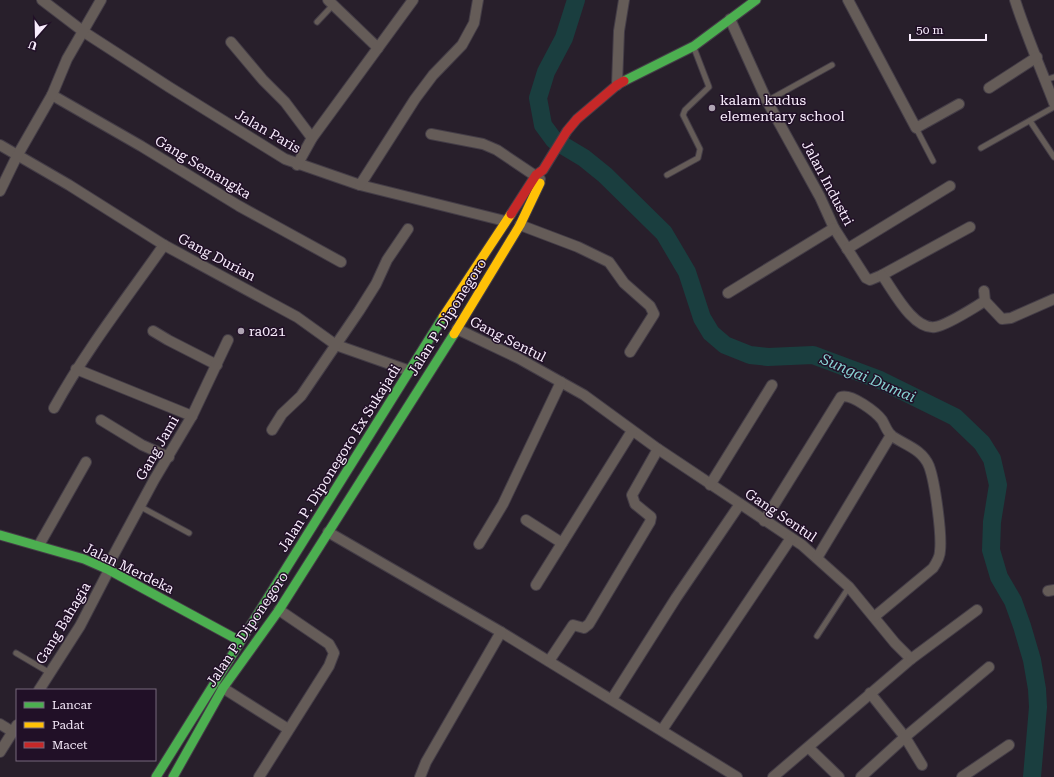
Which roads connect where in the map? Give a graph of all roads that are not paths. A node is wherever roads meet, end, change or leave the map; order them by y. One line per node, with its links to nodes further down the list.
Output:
1 (42, 0): 12 (street, Jalan Paris)
2 (101, 0): 12 (street)
3 (414, 0): 15 (street)
4 (478, 0): 38 (street)
5 (624, 0): 19 (street)
6 (756, 0): 10 (main road)
7 (848, 0): 27 (street)
8 (1015, 0): 16 (street)
9 (330, 2): 11 (lane); 15 (street)
10 (730, 19): 14 (main road); 22 (street, Jalan Industri)
11 (317, 22)
12 (84, 32): 21 (street); 35 (street, Jalan Paris)
13 (231, 42): 29 (street)
14 (694, 46): 19 (main road); 37 (lane)
15 (378, 48): 29 (street)
16 (1037, 57): 18 (street); 20 (street)
17 (832, 65): 22 (lane)
18 (1050, 78): 23 (street)
19 (617, 85): 36 (main road, Jalan P. Diponegoro Ex Sukajadi)
20 (989, 88)
21 (52, 95): 32 (street); 48 (street, Gang Semangka)
22 (767, 101): 44 (street, Jalan Industri)
23 (1054, 103)
24 (959, 104): 27 (street)
25 (1054, 107): 26 (lane)
26 (1030, 121): 31 (lane); 33 (lane)
27 (916, 128): 34 (lane)
28 (431, 134): 36 (street)
29 (312, 138): 35 (street)
30 (0, 145): 32 (street, Gang Durian)
31 (981, 148)
32 (17, 156): 40 (street); 46 (street, Gang Durian)
33 (1054, 157)
34 (933, 161)
35 (297, 165): 38 (street, Jalan Paris)
36 (540, 175): 41 (main road, Jalan P. Diponegoro Ex Sukajadi); 42 (main road, Jalan P. Diponegoro)
37 (667, 175)
38 (360, 185): 41 (street, Jalan Paris)
39 (950, 186): 47 (street)
40 (0, 191)
41 (505, 220): 61 (main road, Jalan P. Diponegoro Ex Sukajadi)
42 (520, 225): 54 (main road, Jalan P. Diponegoro); 58 (street)
43 (970, 227): 49 (street)
44 (834, 228): 47 (street, Jalan Industri); 51 (street)
45 (408, 229): 57 (street)
46 (164, 245): 57 (street, Gang Durian); 60 (street)
47 (847, 249): 49 (street, Jalan Industri)
48 (341, 262)
49 (882, 275): 53 (street)
50 (984, 291): 53 (street)
51 (728, 293)
52 (1054, 299): 53 (street)
53 (986, 302)
54 (457, 329): 62 (main road, Jalan P. Diponegoro); 63 (street, Gang Sentul)
55 (153, 331): 59 (street)
56 (228, 340): 59 (street, Gang Jami)
57 (336, 345): 61 (street, Gang Durian); 68 (street)
58 (630, 352)
59 (217, 365): 66 (street, Gang Jami)
60 (76, 368): 65 (street); 66 (street)
61 (410, 371): 62 (main road); 95 (main road, Jalan P. Diponegoro Ex Sukajadi)
62 (426, 377): 79 (main road, Jalan P. Diponegoro)
63 (561, 382): 69 (street, Gang Sentul); 84 (street)
64 (772, 385): 74 (street)
65 (54, 408)
66 (192, 416): 72 (street, Gang Jami)
67 (101, 420): 72 (street)
68 (272, 430)
69 (632, 430): 71 (street, Gang Sentul); 83 (street)
70 (891, 435): 78 (street); 86 (street); 92 (street)
71 (658, 449): 74 (street, Gang Sentul); 98 (street)
72 (169, 457): 76 (street, Gang Jami)
73 (86, 462): 85 (street)
74 (710, 485): 75 (street, Gang Sentul)
75 (740, 504): 78 (street, Gang Sentul); 104 (street)
76 (141, 507): 80 (lane); 87 (street, Gang Jami)
77 (526, 520): 83 (street)
78 (764, 521): 82 (street, Gang Sentul)
79 (328, 532): 90 (main road, Jalan P. Diponegoro); 93 (street)
80 (189, 534)
81 (0, 535): 85 (main road, Jalan Merdeka)
82 (791, 538): 86 (street, Gang Sentul); 108 (street)
83 (562, 543): 88 (street)
84 (480, 544)
85 (39, 545): 87 (main road, Jalan Merdeka)
86 (817, 558): 89 (street, Gang Sentul)
87 (109, 570): 95 (main road, Jalan Merdeka); 100 (street, Gang Bahagia)
88 (536, 585)
89 (849, 587): 92 (street, Gang Sentul); 94 (lane)
90 (279, 610): 101 (main road, Jalan P. Diponegoro); 107 (street)
91 (977, 610): 97 (street)
92 (874, 617): 97 (street, Gang Sentul)
93 (501, 632): 98 (street); 114 (street)
94 (817, 636)
95 (240, 641): 115 (main road, Jalan P. Diponegoro Ex Sukajadi)
96 (16, 652): 100 (lane)
97 (911, 659): 103 (street)
98 (549, 661): 104 (street)
99 (989, 667): 109 (street)
100 (50, 673): 102 (street, Gang Bahagia)
101 (223, 688): 107 (street); 116 (main road, Jalan P. Diponegoro)
102 (40, 689)
103 (870, 693): 109 (street); 111 (street)
104 (612, 699): 108 (street)
105 (0, 724): 106 (street)
106 (15, 729): 112 (street)
107 (288, 729): 117 (street)
108 (662, 730): 118 (street)
109 (905, 737): 113 (street); 121 (street)
110 (1009, 745): 122 (street)
111 (809, 748): 119 (street); 120 (street)
112 (0, 752)
113 (922, 765)
114 (422, 776)
115 (156, 777)
116 (173, 777)
117 (259, 777)
118 (737, 777)
119 (773, 777)
120 (839, 777)
121 (861, 777)
122 (962, 777)

